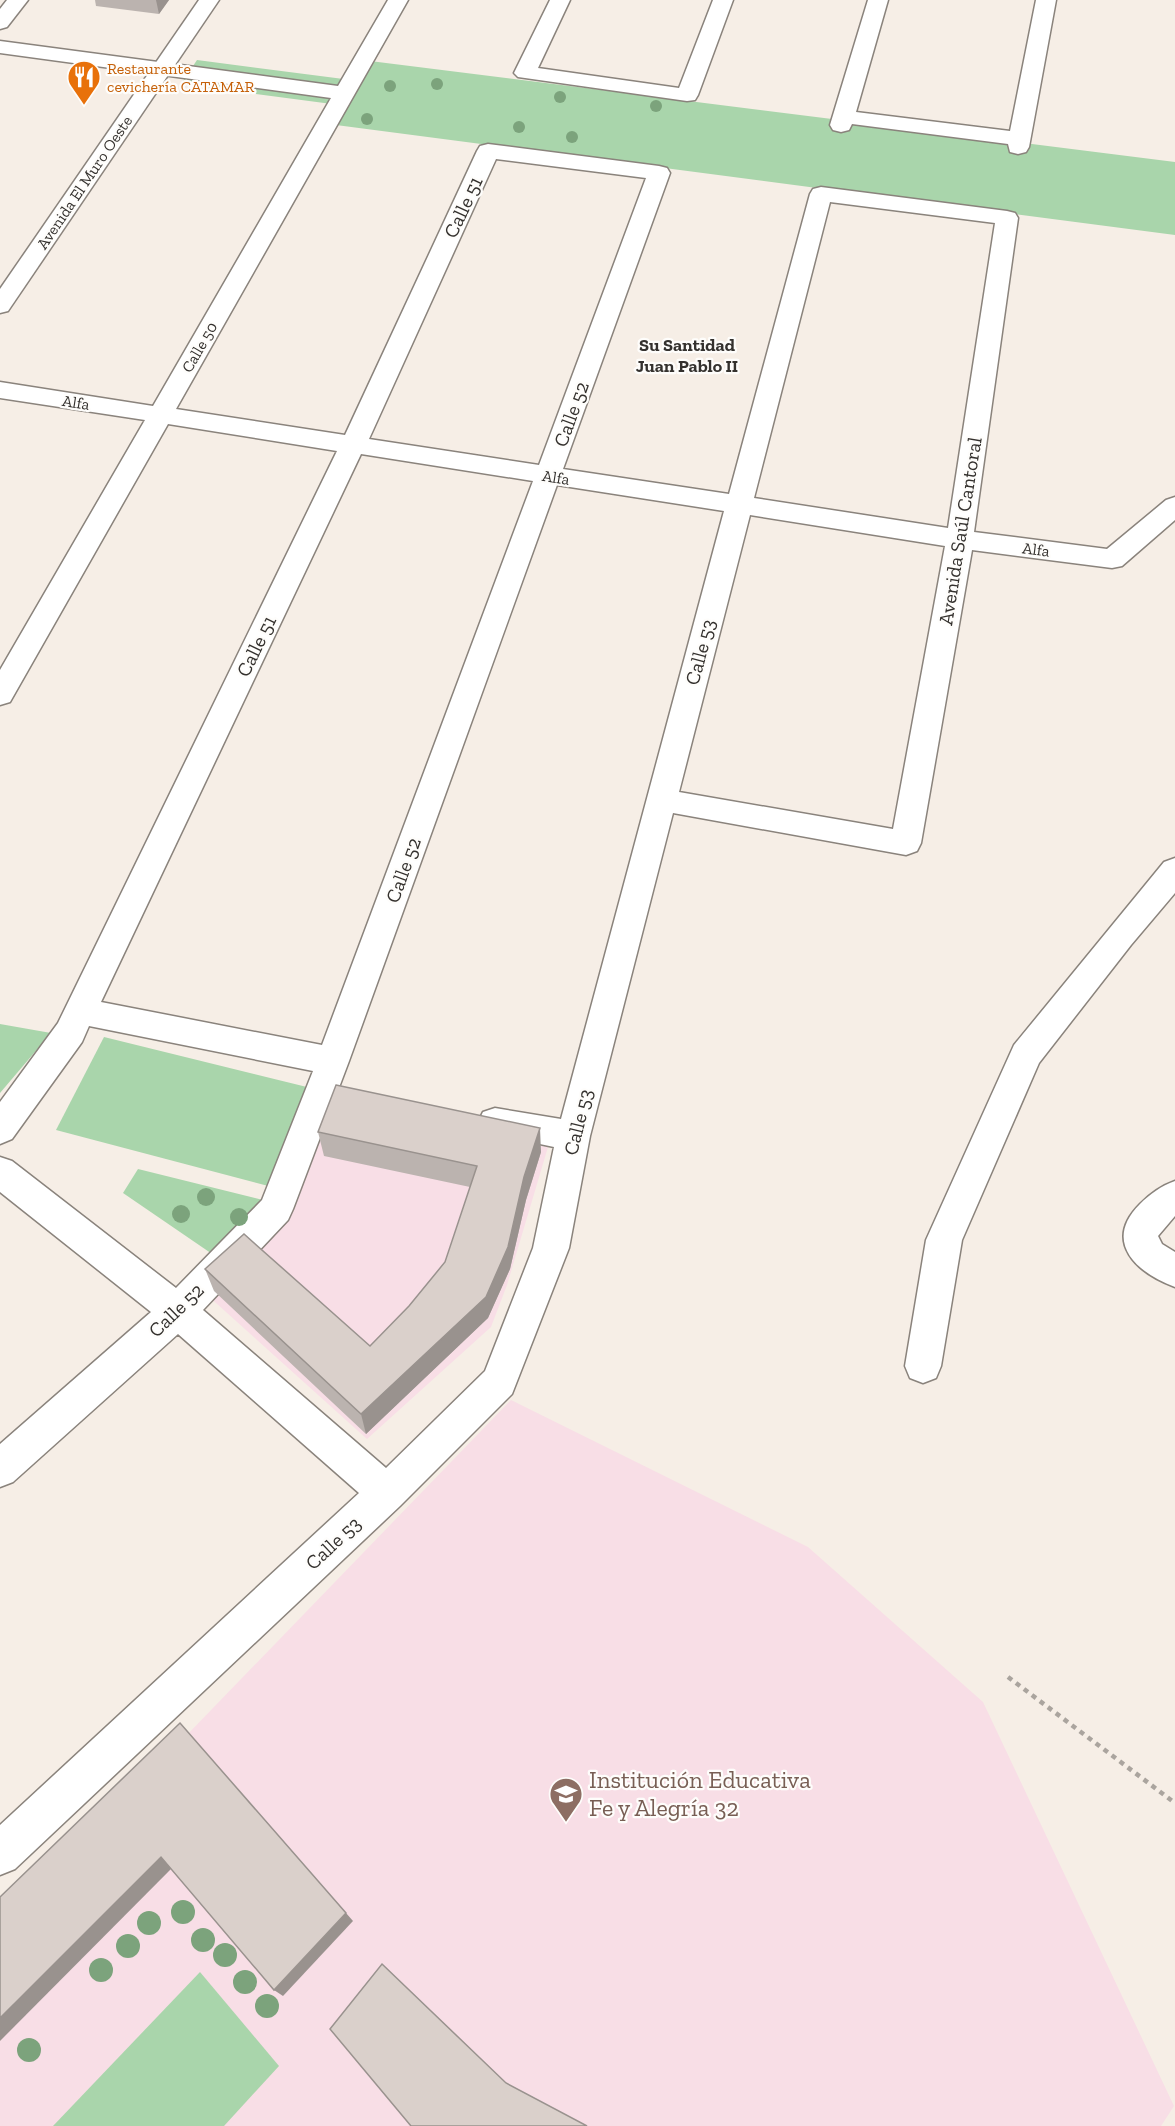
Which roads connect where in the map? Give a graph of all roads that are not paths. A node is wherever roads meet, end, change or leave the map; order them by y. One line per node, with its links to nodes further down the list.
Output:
1 (18, 0): 8 (street)
2 (208, 0): 10 (street, Avenida El Muro Oeste)
3 (398, 0): 11 (street, Calle 50)
4 (560, 0): 5 (street)
5 (723, 0)
6 (878, 0): 7 (street)
7 (1046, 0)
8 (0, 23)
9 (0, 47): 10 (street)
10 (160, 69): 11 (street); 14 (street, Avenida El Muro Oeste)
11 (345, 93): 16 (street, Calle 50)
12 (659, 173): 17 (street, Calle 51); 18 (street, Calle 52)
13 (1007, 218): 19 (street, Calle 53); 21 (street, Avenida Saúl Cantoral)
14 (0, 306)
15 (0, 390): 16 (street, Alfa)
16 (160, 416): 17 (street, Alfa); 22 (street, Calle 50)
17 (353, 445): 18 (street, Alfa); 25 (street, Calle 51)
18 (548, 476): 19 (street, Alfa); 26 (street, Calle 52)
19 (738, 505): 21 (street, Alfa); 23 (street, Calle 53)
20 (1175, 506): 21 (street, Alfa)
21 (960, 539): 23 (street, Avenida Saúl Cantoral)
22 (0, 695)
23 (661, 801): 30 (street, Calle 53)
24 (1175, 870): 35 (street)
25 (80, 1011): 26 (street); 29 (street, Calle 51)
26 (327, 1076): 27 (street); 34 (street, Calle 52)
27 (356, 1096)
28 (471, 1117): 30 (street)
29 (0, 1129)
30 (573, 1136): 37 (street, Calle 53)
31 (0, 1172): 34 (street)
32 (1175, 1196): 33 (street)
33 (1175, 1271)
34 (178, 1311): 36 (street, Calle 52); 37 (street)
35 (923, 1366)
36 (0, 1469)
37 (387, 1493): 38 (street, Calle 53)
38 (0, 1854)

